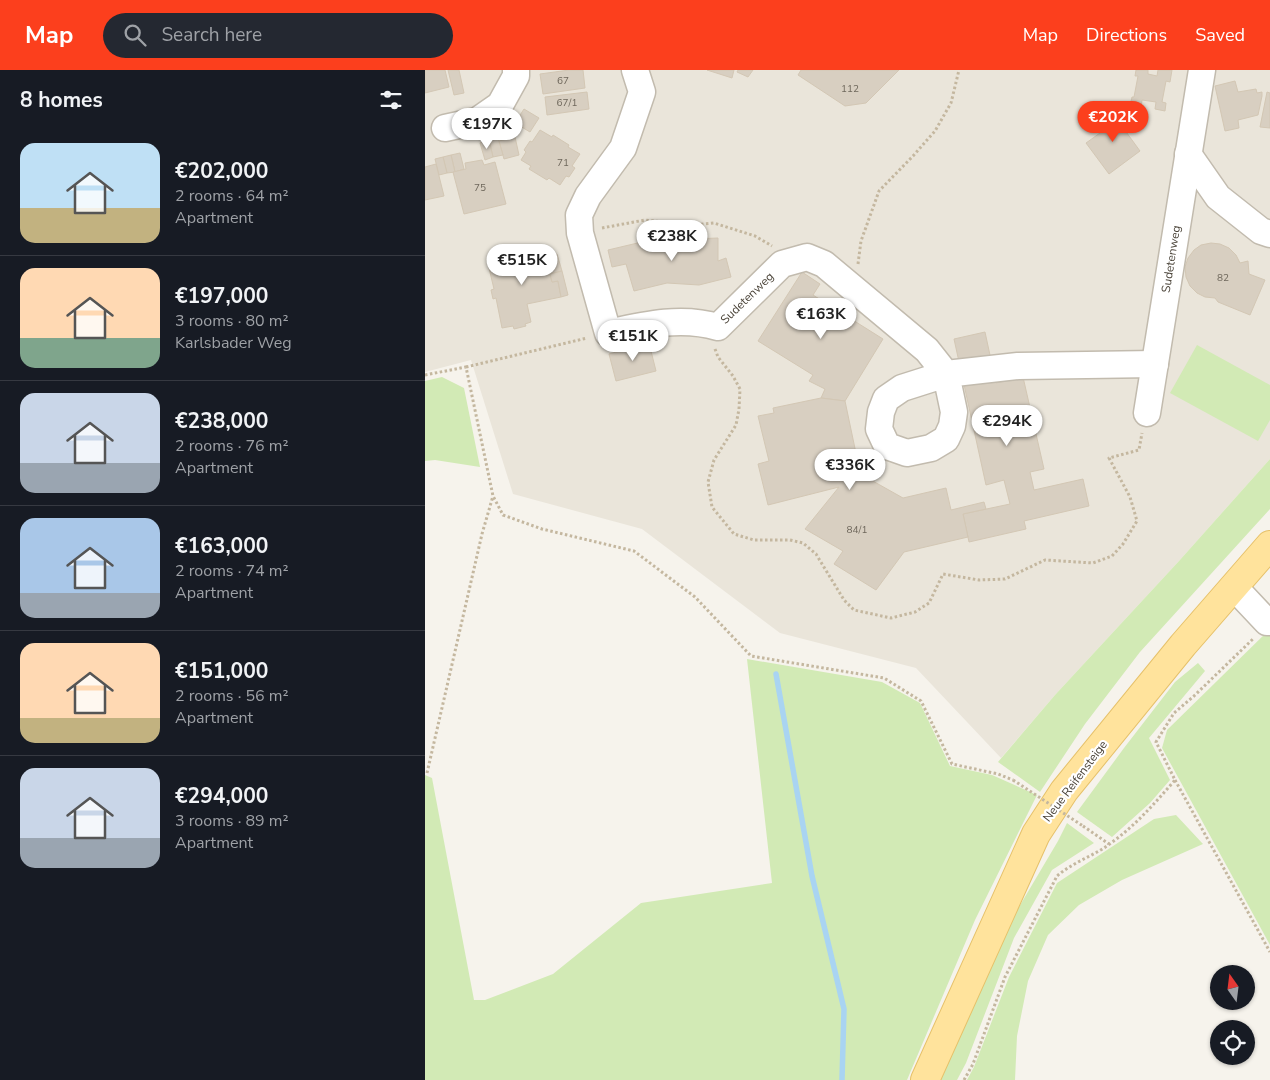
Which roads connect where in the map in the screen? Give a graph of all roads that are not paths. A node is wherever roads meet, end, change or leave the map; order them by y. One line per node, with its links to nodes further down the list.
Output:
1 (516, 70): 4 (street)
2 (635, 70): 7 (street, Sudetenweg)
3 (1202, 70): 5 (street, Sudetenweg)
4 (445, 128)
5 (1188, 154): 6 (street); 7 (street, Sudetenweg)
6 (1270, 234)
7 (1155, 364): 8 (street, Sudetenweg)
8 (1147, 413)
9 (1270, 545): 10 (main road, Neue Reifensteige)
10 (1234, 587): 11 (street); 12 (main road, Neue Reifensteige)
11 (1269, 622)
12 (925, 1080)

